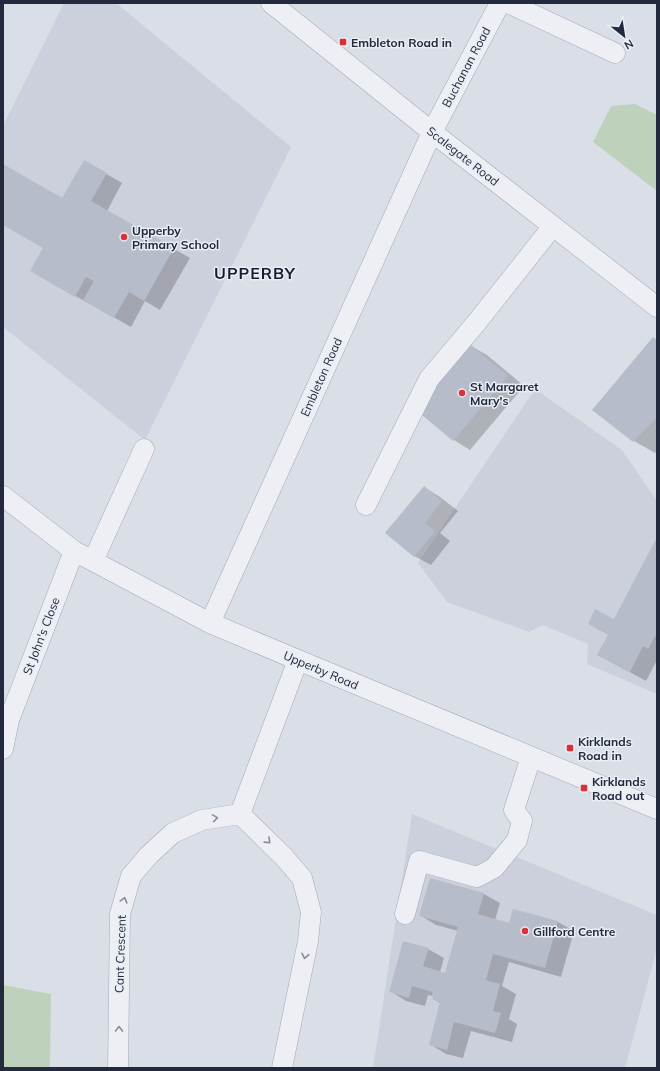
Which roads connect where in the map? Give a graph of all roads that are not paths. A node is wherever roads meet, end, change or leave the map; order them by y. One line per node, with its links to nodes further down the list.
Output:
1 (271, 3): 5 (street, Scalegate Road)
2 (500, 3): 5 (street, Buchanan Road)
3 (508, 3): 4 (street)
4 (615, 53)
5 (432, 132): 6 (street, Scalegate Road); 13 (street, Embleton Road)
6 (553, 226): 7 (street, Scalegate Road); 10 (street)
7 (657, 307)
8 (144, 449): 12 (street)
9 (3, 496): 11 (street, Upperby Road)
10 (366, 504)
11 (74, 552): 12 (street, Upperby Road); 15 (street, St John's Close)
12 (93, 561): 13 (street, Upperby Road)
13 (210, 623): 14 (street, Upperby Road)
14 (298, 660): 17 (street, Upperby Road); 19 (street)
15 (6, 719): 16 (street, St John's Close)
16 (3, 749)
17 (532, 757): 18 (street, Upperby Road); 20 (street)
18 (657, 809)
19 (240, 814): 21 (street, Cant Crescent, one-way to 19); 22 (street, one-way to 22)
20 (405, 914)
21 (118, 1068)
22 (282, 1068)

